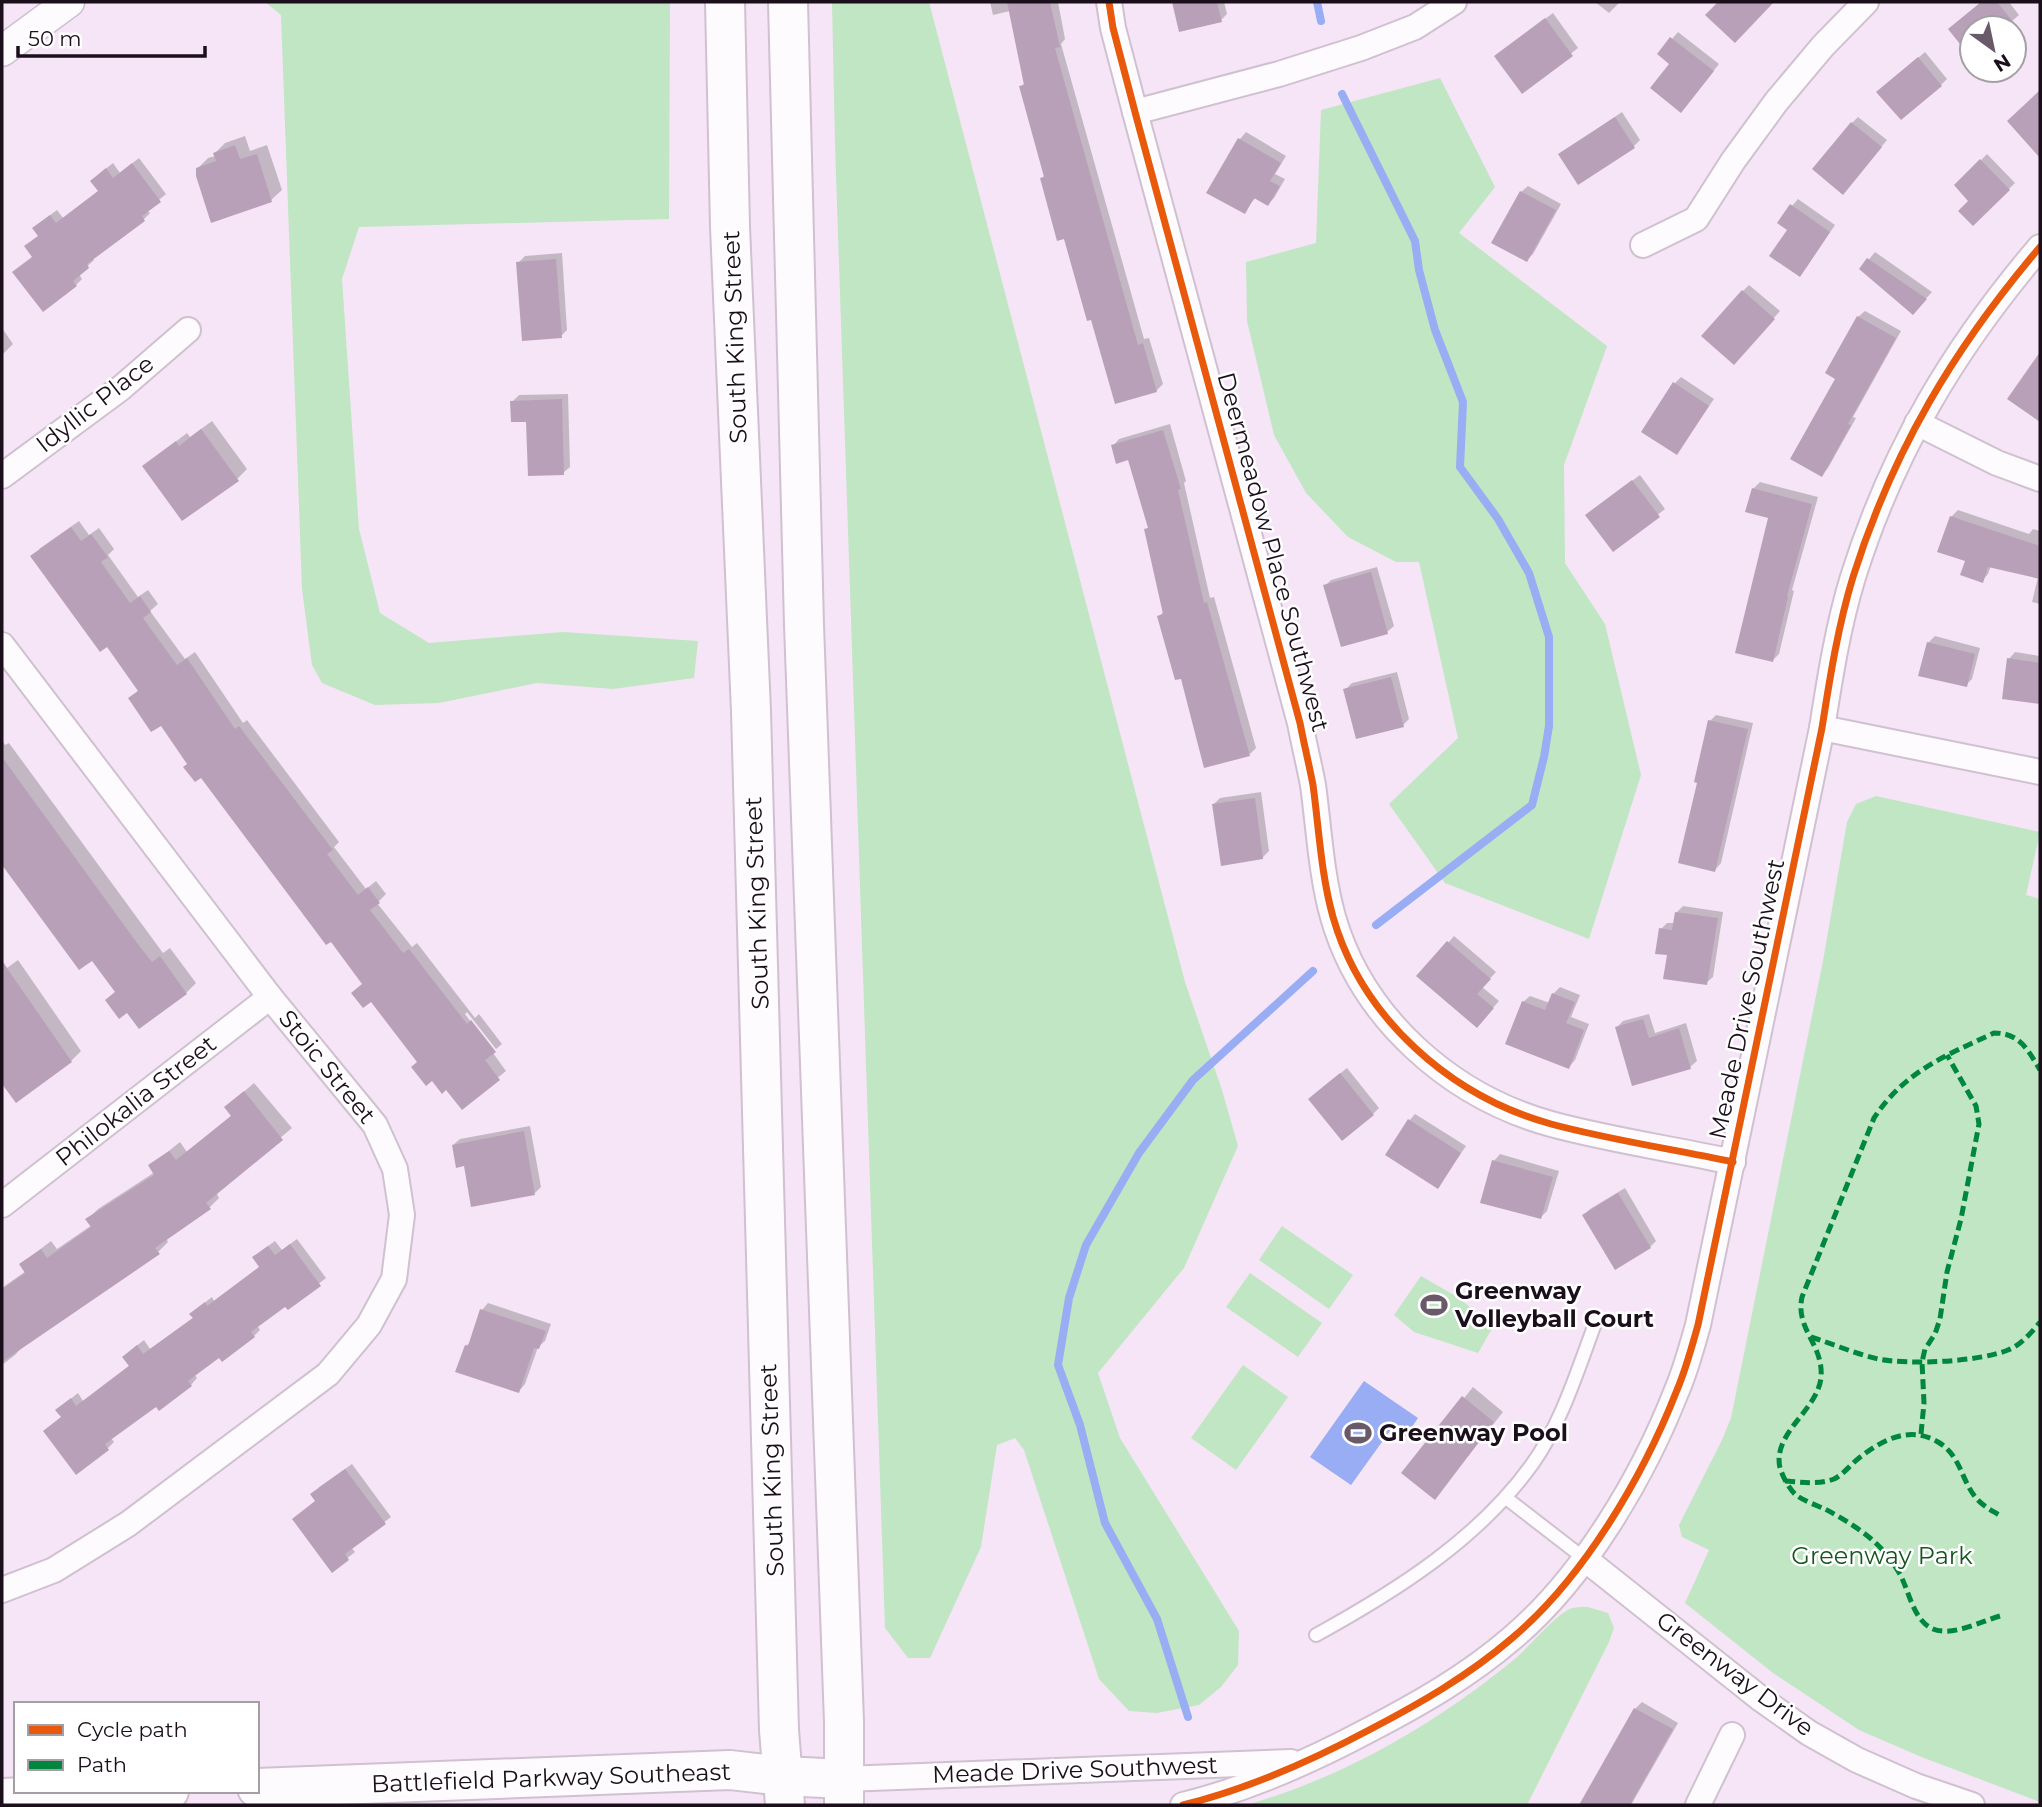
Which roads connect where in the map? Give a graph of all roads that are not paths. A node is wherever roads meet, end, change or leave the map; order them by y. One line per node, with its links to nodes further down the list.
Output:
1 (69, 2): 7 (street)
2 (725, 2): 29 (main road, South King Street)
3 (788, 2): 30 (main road)
4 (1109, 2): 8 (street, Deermeadow Place Southwest)
5 (1454, 2): 8 (street)
6 (1866, 2): 9 (street)
7 (2, 51)
8 (1135, 112): 19 (street, Deermeadow Place Southwest)
9 (1643, 244)
10 (2040, 247): 12 (street, Meade Drive Southwest)
11 (188, 330): 13 (street, Idyllic Place)
12 (1917, 423): 14 (street); 16 (street, Meade Drive Southwest)
13 (2, 476)
14 (2040, 479)
15 (2, 645): 18 (street, Stoic Street)
16 (1822, 728): 17 (street); 19 (street, Meade Drive Southwest)
17 (2040, 772)
18 (271, 997): 20 (street, Philokalia Street); 24 (street, Stoic Street)
19 (1733, 1162): 23 (street, Meade Drive Southwest)
20 (5, 1195)
21 (1596, 1321): 22 (lane)
22 (1506, 1498): 23 (lane); 25 (lane)
23 (1585, 1559): 27 (street, Meade Drive Southwest); 35 (street, Greenway Drive)
24 (2, 1590)
25 (1316, 1635)
26 (1732, 1735): 34 (street)
27 (1306, 1762): 30 (street, Meade Drive Southwest); 33 (street, Meade Drive Southwest)
28 (259, 1788): 29 (main road, Battlefield Parkway Southeast)
29 (784, 1791): 30 (main road, Battlefield Parkway Southeast)
30 (844, 1792)
31 (121, 1793): 32 (main road)
32 (2, 1798)
33 (1183, 1805)
34 (1698, 1805)
35 (1972, 1805)

